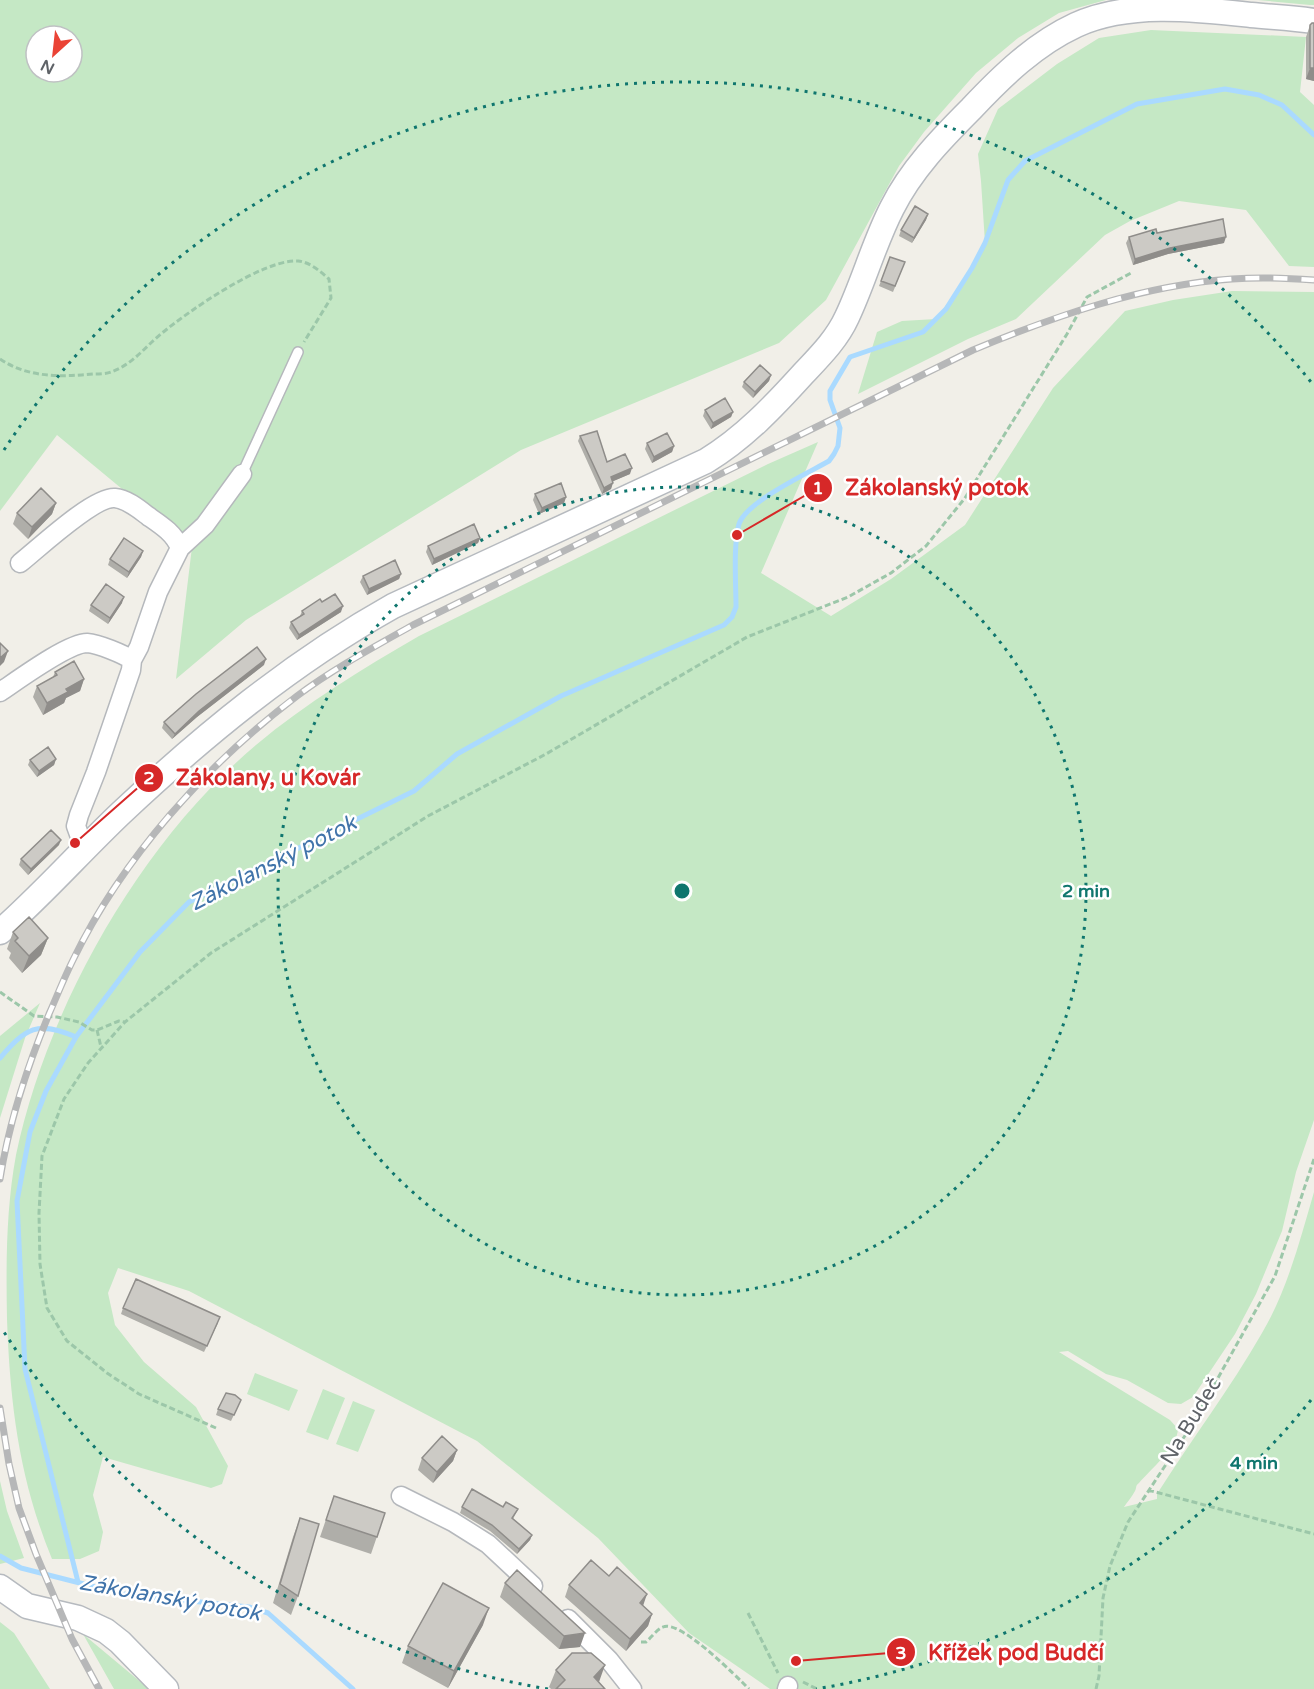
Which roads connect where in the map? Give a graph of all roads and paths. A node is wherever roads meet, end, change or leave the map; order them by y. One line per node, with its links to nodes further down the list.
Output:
1 (1314, 21): 10 (main road)
2 (1131, 273): 13 (path)
3 (298, 352): 4 (path); 5 (lane)
4 (0, 359)
5 (242, 474): 6 (street)
6 (180, 548): 7 (street); 8 (street)
7 (20, 563)
8 (132, 660): 9 (street); 10 (street)
9 (0, 692)
10 (87, 848): 11 (main road)
11 (0, 932)
12 (0, 992): 14 (path)
13 (125, 1022): 14 (path); 15 (path)
14 (94, 1030): 15 (path)
15 (102, 1047): 17 (path)
16 (1314, 1159): 18 (path, Na Budeč)
17 (216, 1428)
18 (1148, 1490): 20 (path); 28 (path, Na Budeč)
19 (401, 1496): 26 (street)
20 (1314, 1534)
21 (0, 1587): 25 (main road)
22 (748, 1612): 24 (path)
23 (642, 1642): 27 (path)
24 (785, 1685)
25 (166, 1689)
26 (632, 1689)
27 (749, 1689)
28 (1096, 1689)

